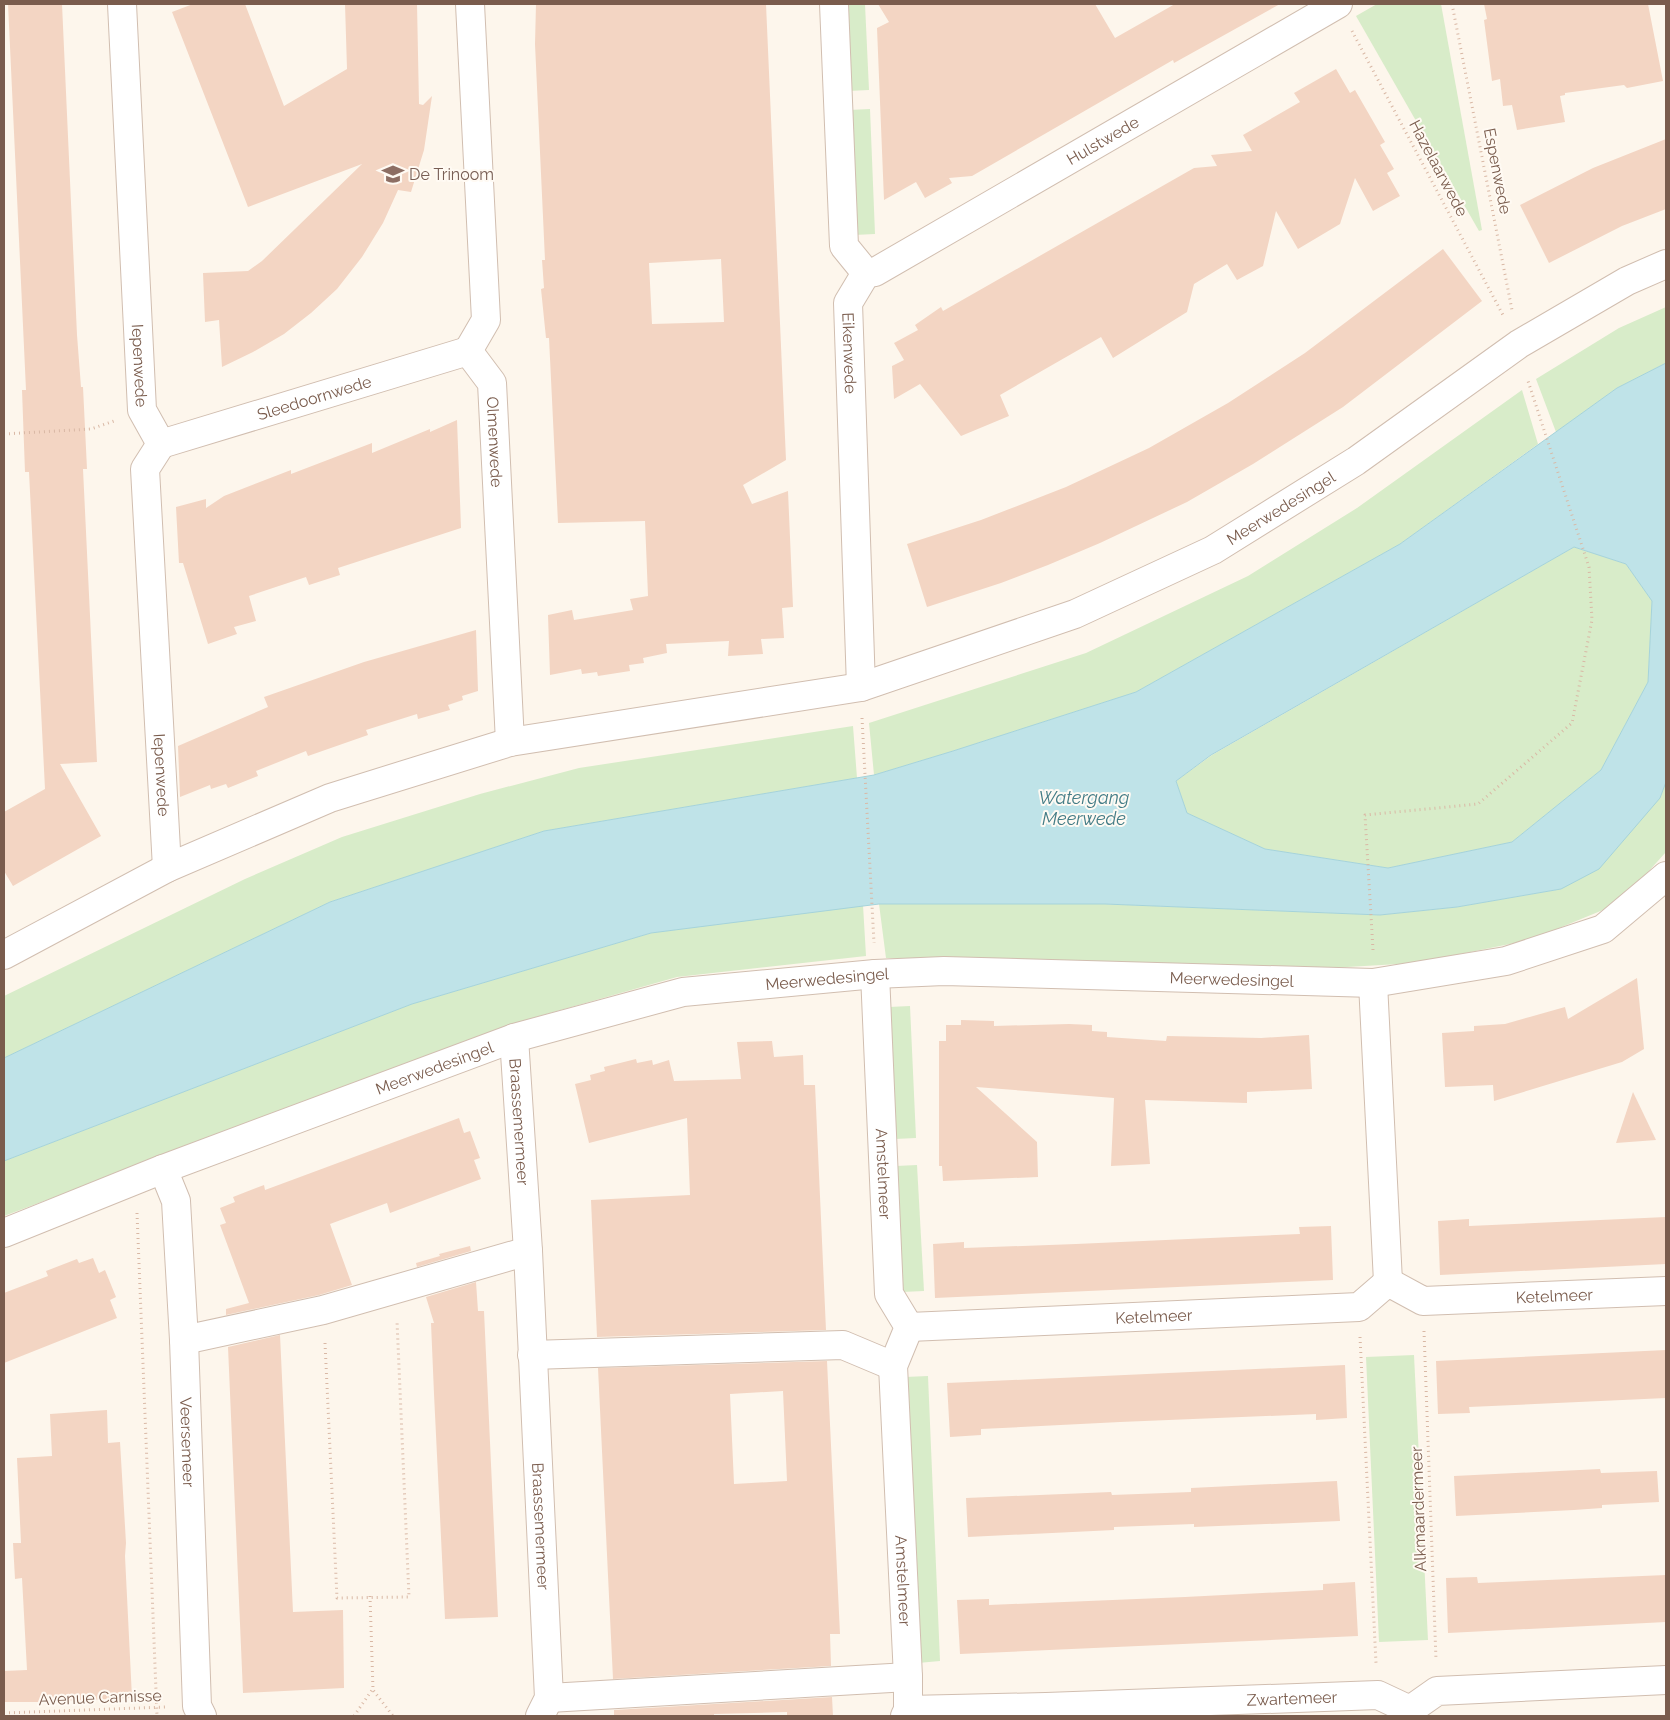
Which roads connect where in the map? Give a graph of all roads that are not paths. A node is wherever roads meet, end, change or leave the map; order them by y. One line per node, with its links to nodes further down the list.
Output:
1 (122, 4): 8 (street, Iepenwede)
2 (470, 4): 7 (street)
3 (834, 4): 6 (street)
4 (1338, 4): 6 (street, Hulstwede)
5 (1666, 264): 9 (street, Meerwedesingel)
6 (866, 273): 9 (street, Eikenwede)
7 (468, 351): 8 (street, Sleedoornwede); 10 (street, Olmenwede)
8 (161, 444): 11 (street, Iepenwede)
9 (861, 687): 10 (street, Meerwedesingel)
10 (510, 742): 11 (street, Meerwedesingel)
11 (167, 868): 13 (street, Meerwedesingel)
12 (1666, 876): 15 (street, Meerwedesingel)
13 (4, 955)
14 (875, 974): 15 (street, Meerwedesingel); 16 (street, Meerwedesingel); 22 (street, Amstelmeer)
15 (1373, 983): 20 (street)
16 (514, 1038): 17 (street, Meerwedesingel); 19 (street, Braassemermeer)
17 (163, 1169): 18 (street, Meerwedesingel); 23 (street, Veersemeer)
18 (4, 1233)
19 (528, 1251): 23 (street); 24 (street, Braassemermeer)
20 (1388, 1282): 21 (street, Ketelmeer); 22 (street, Ketelmeer)
21 (1666, 1291)
22 (909, 1327): 25 (street, Amstelmeer)
23 (184, 1340): 29 (street, Veersemeer)
24 (532, 1355): 25 (street); 28 (street, Braassemermeer)
25 (893, 1366): 26 (street, Amstelmeer)
26 (908, 1677): 28 (street, Braassemermeer); 30 (street, Amstelmeer)
27 (1666, 1680): 30 (street, Zwartemeer)
28 (544, 1707)
29 (200, 1711)
30 (906, 1713)

